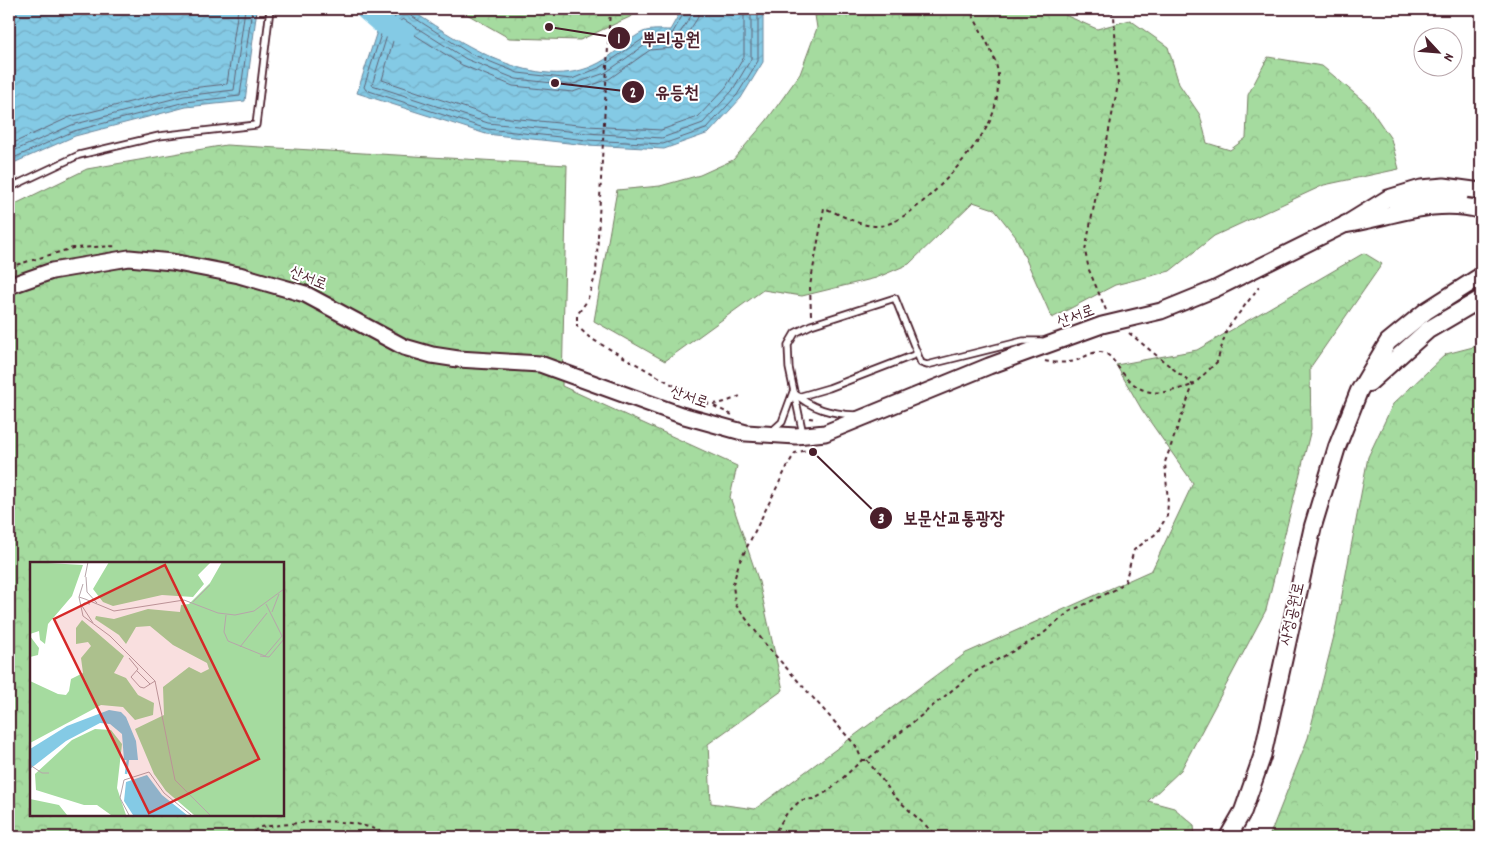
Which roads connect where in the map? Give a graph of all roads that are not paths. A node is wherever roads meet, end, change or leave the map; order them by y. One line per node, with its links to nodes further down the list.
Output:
1 (270, 9): 4 (lane)
2 (1481, 185): 3 (street)
3 (1444, 186): 5 (street, 산서로); 8 (street, 산서로)
4 (9, 188)
5 (1481, 191)
6 (1481, 200): 8 (street, 산서로)
7 (1481, 210): 8 (main road)
8 (1346, 224): 14 (street, 산서로)
9 (1481, 262): 15 (main road)
10 (1481, 276): 15 (main road, 사정공원로)
11 (9, 286): 22 (street, 산서로)
12 (1481, 288): 17 (main road, 사정공원로)
13 (1481, 299): 17 (main road)
14 (1058, 342): 16 (lane); 20 (street, 산서로)
15 (1388, 342): 17 (main road, 사정공원로)
16 (917, 354): 18 (lane); 19 (lane)
17 (1359, 390): 23 (main road, 사정공원로)
18 (793, 392): 19 (lane); 21 (lane); 22 (lane)
19 (798, 397): 20 (lane)
20 (863, 416): 21 (street, 산서로)
21 (804, 434): 22 (street, 산서로)
22 (765, 435)
23 (1228, 837)

